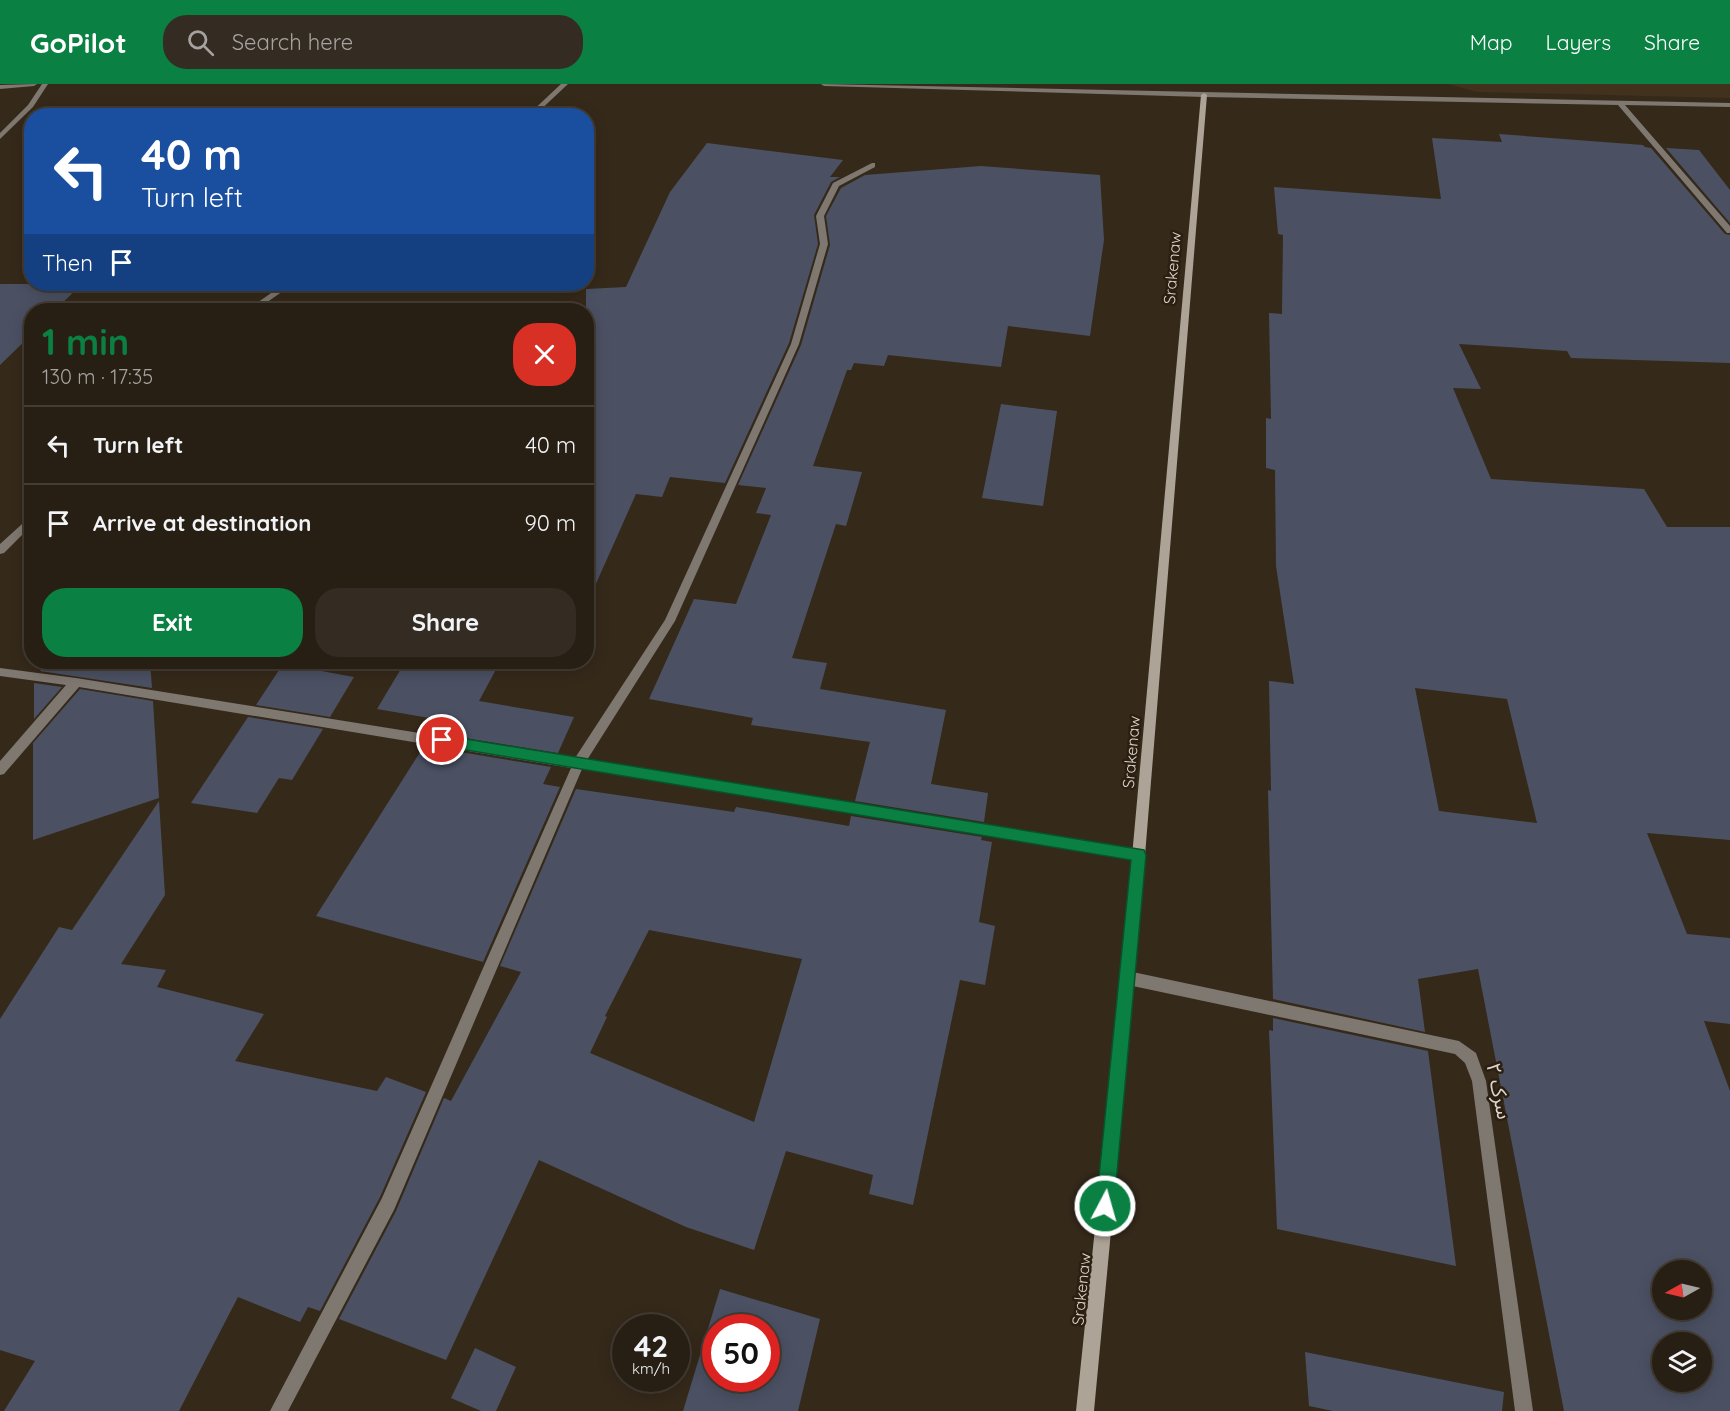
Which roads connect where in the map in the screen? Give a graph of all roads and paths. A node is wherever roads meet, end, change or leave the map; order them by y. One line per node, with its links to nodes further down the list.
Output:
1 (33, 84): 5 (street)
2 (45, 84): 9 (street)
3 (566, 84): 10 (street)
4 (824, 84): 6 (street)
5 (0, 87)
6 (1204, 95): 7 (street); 23 (main road, Srakenaw)
7 (1619, 102): 8 (street); 14 (street)
8 (1730, 105)
9 (29, 108)
10 (539, 108)
11 (24, 113): 12 (street)
12 (0, 137)
13 (872, 165): 21 (street)
14 (1730, 231)
15 (279, 291): 16 (street)
16 (261, 303)
17 (24, 526): 18 (street)
18 (0, 550)
19 (0, 672): 20 (street)
20 (76, 682): 21 (street); 22 (street)
21 (579, 762): 23 (street); 25 (street)
22 (0, 771)
23 (1139, 855): 24 (main road, Srakenaw)
24 (1128, 978): 26 (main road, Srakenaw); 27 (street, سرک ۲)
25 (279, 1411)
26 (1085, 1411)
27 (1524, 1411)

